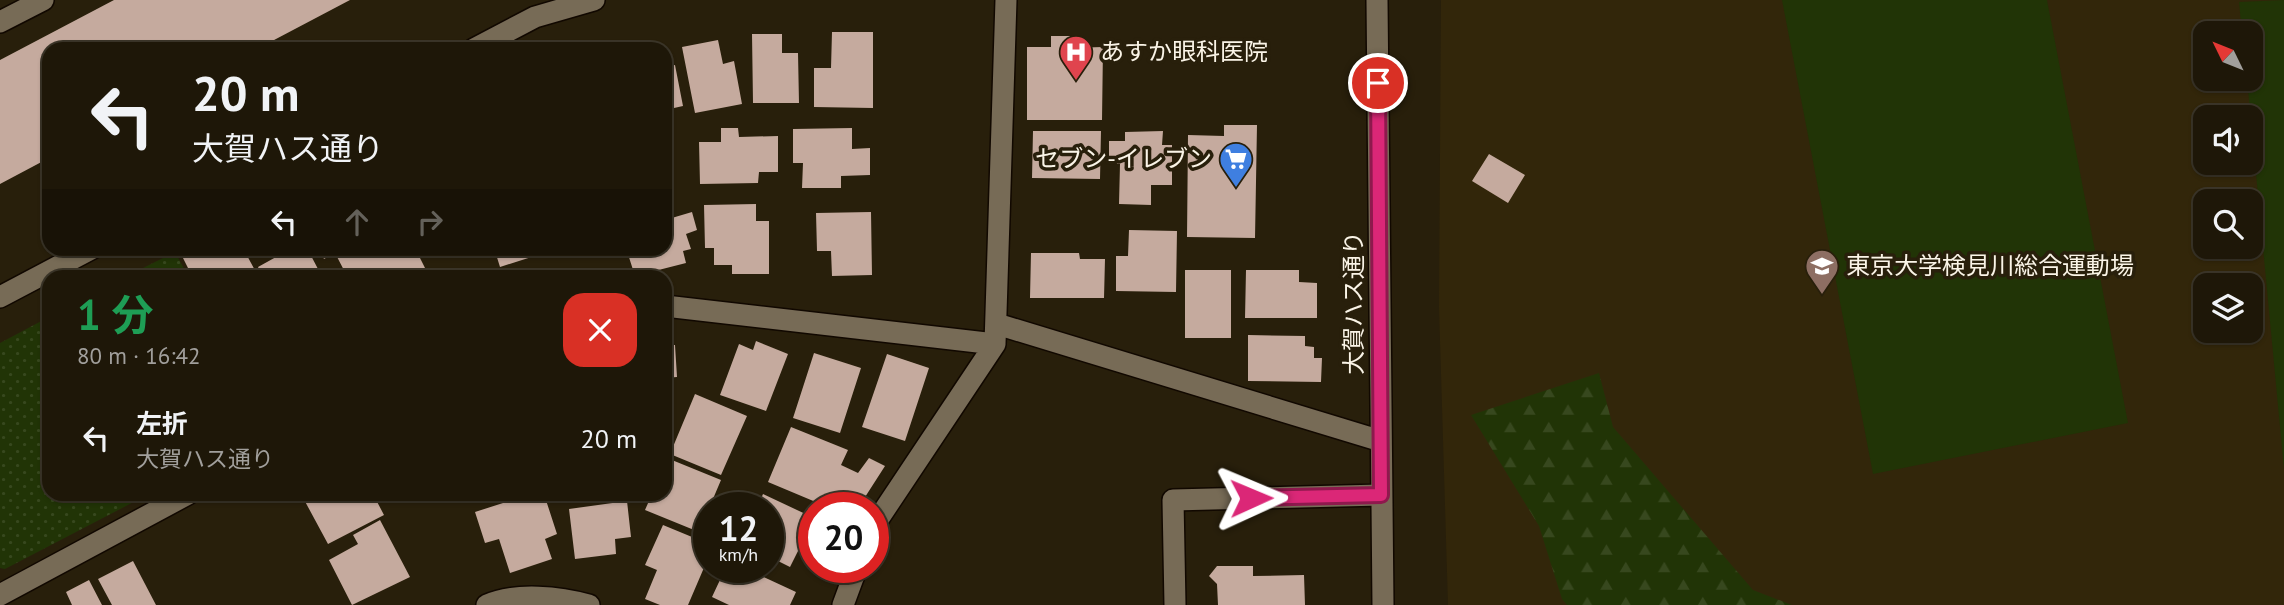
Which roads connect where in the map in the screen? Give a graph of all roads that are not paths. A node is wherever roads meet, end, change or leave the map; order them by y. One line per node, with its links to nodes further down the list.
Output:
1 (43, 0): 5 (street)
2 (594, 0): 6 (street)
3 (1006, 0): 12 (street)
4 (1377, 0): 13 (street, 大賀ハス通り)
5 (0, 22)
6 (488, 42)
7 (78, 256): 8 (street)
8 (51, 270)
9 (42, 275): 10 (street)
10 (0, 297)
11 (672, 307): 12 (street)
12 (996, 334): 13 (street); 16 (street)
13 (1381, 441): 14 (street, 大賀ハス通り)
14 (1381, 495): 22 (street); 23 (street, 大賀ハス通り)
15 (175, 501): 18 (street)
16 (889, 502)
17 (852, 583): 21 (street)
18 (0, 596)
19 (487, 605): 20 (street)
20 (589, 605)
21 (843, 605)
22 (1175, 605)
23 (1383, 605)

